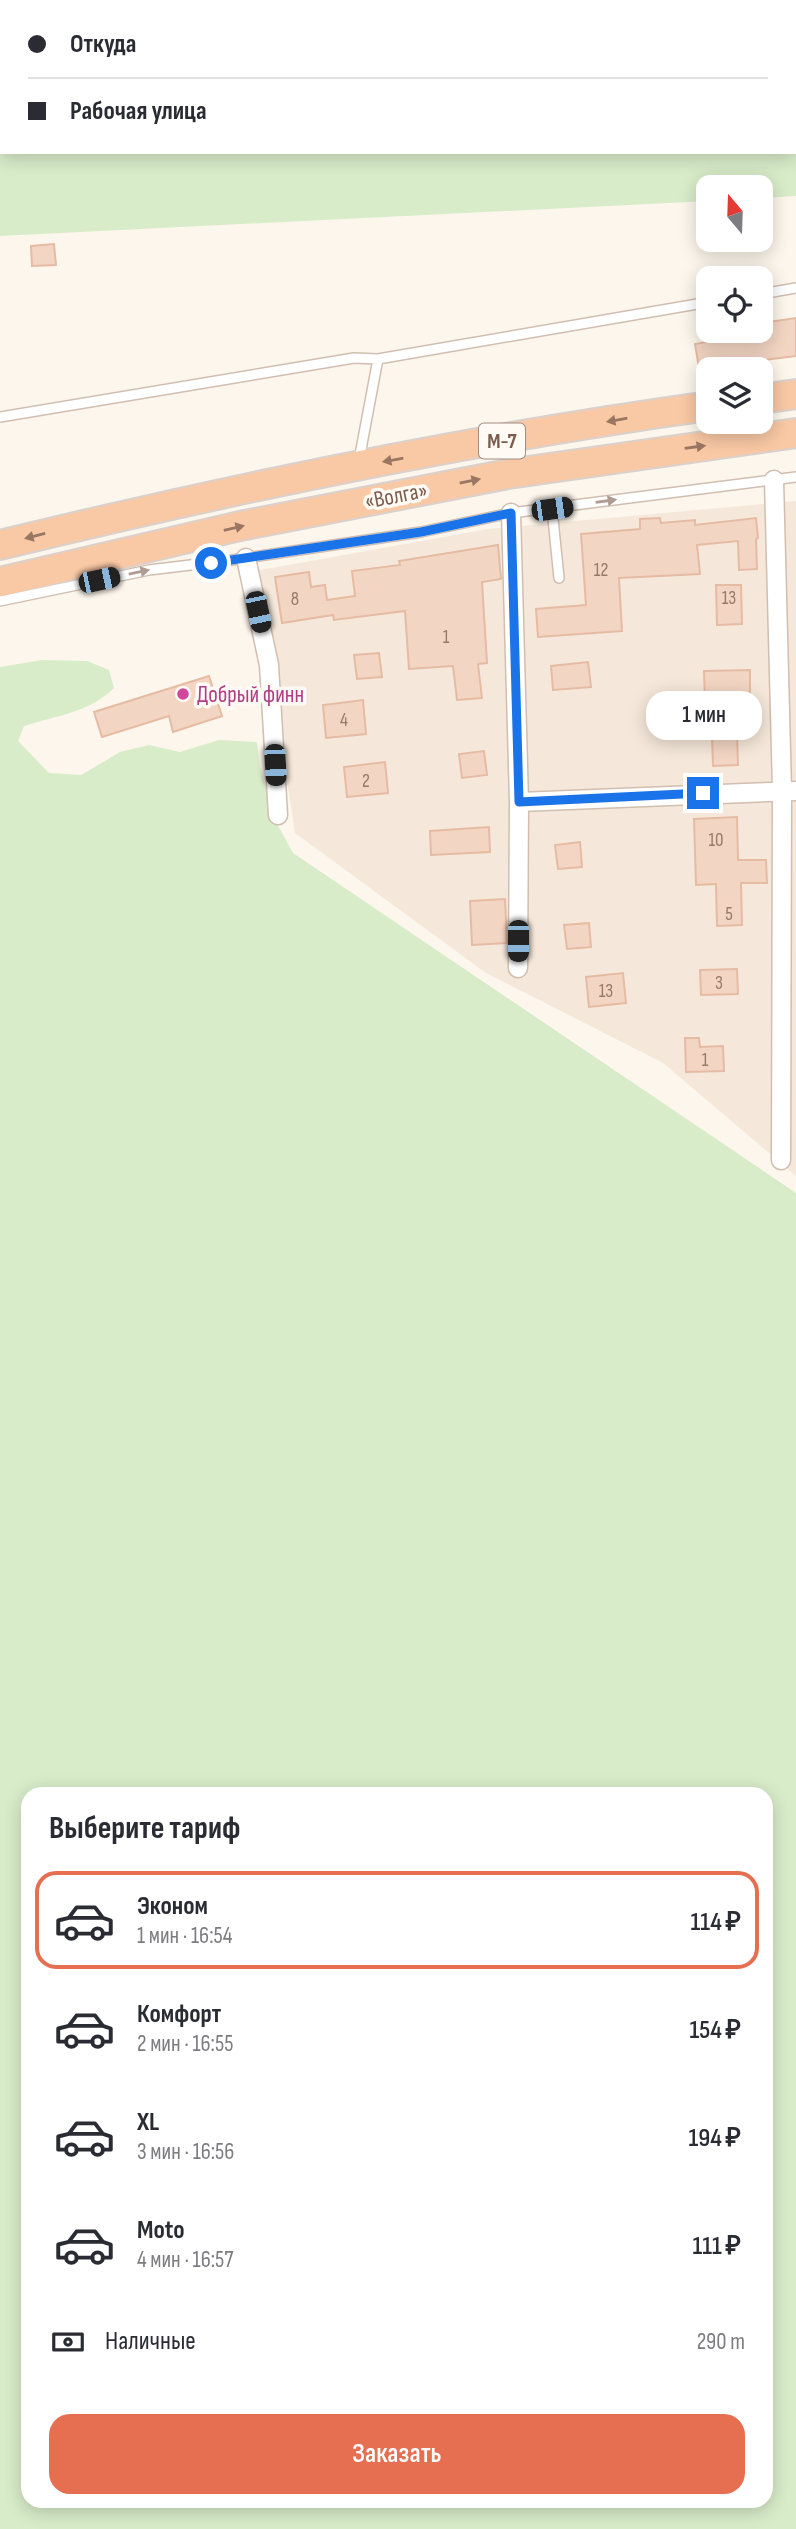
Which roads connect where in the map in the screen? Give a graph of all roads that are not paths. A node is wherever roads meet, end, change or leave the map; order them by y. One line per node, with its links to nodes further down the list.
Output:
1 (796, 288): 2 (lane)
2 (773, 291)
3 (696, 304): 4 (lane)
4 (378, 359): 8 (lane); 10 (lane)
5 (796, 394): 6 (highway)
6 (773, 397)
7 (696, 408): 10 (highway, «Волга» / М-7, one-way to 10)
8 (0, 417)
9 (796, 433): 18 (highway, «Волга» / М-7, one-way to 9)
10 (358, 466): 15 (highway, «Волга» / М-7, one-way to 15)
11 (796, 478): 12 (lane)
12 (774, 480): 13 (lane, one-way to 12); 20 (street)
13 (552, 509): 14 (lane); 17 (lane)
14 (511, 513): 16 (lane); 21 (street)
15 (0, 545)
16 (246, 558): 19 (lane, one-way to 16); 22 (street)
17 (559, 578)
18 (0, 582)
19 (0, 601)
20 (789, 790): 21 (street); 24 (street)
21 (519, 802): 23 (street)
22 (278, 815)
23 (518, 968)
24 (781, 1160)

